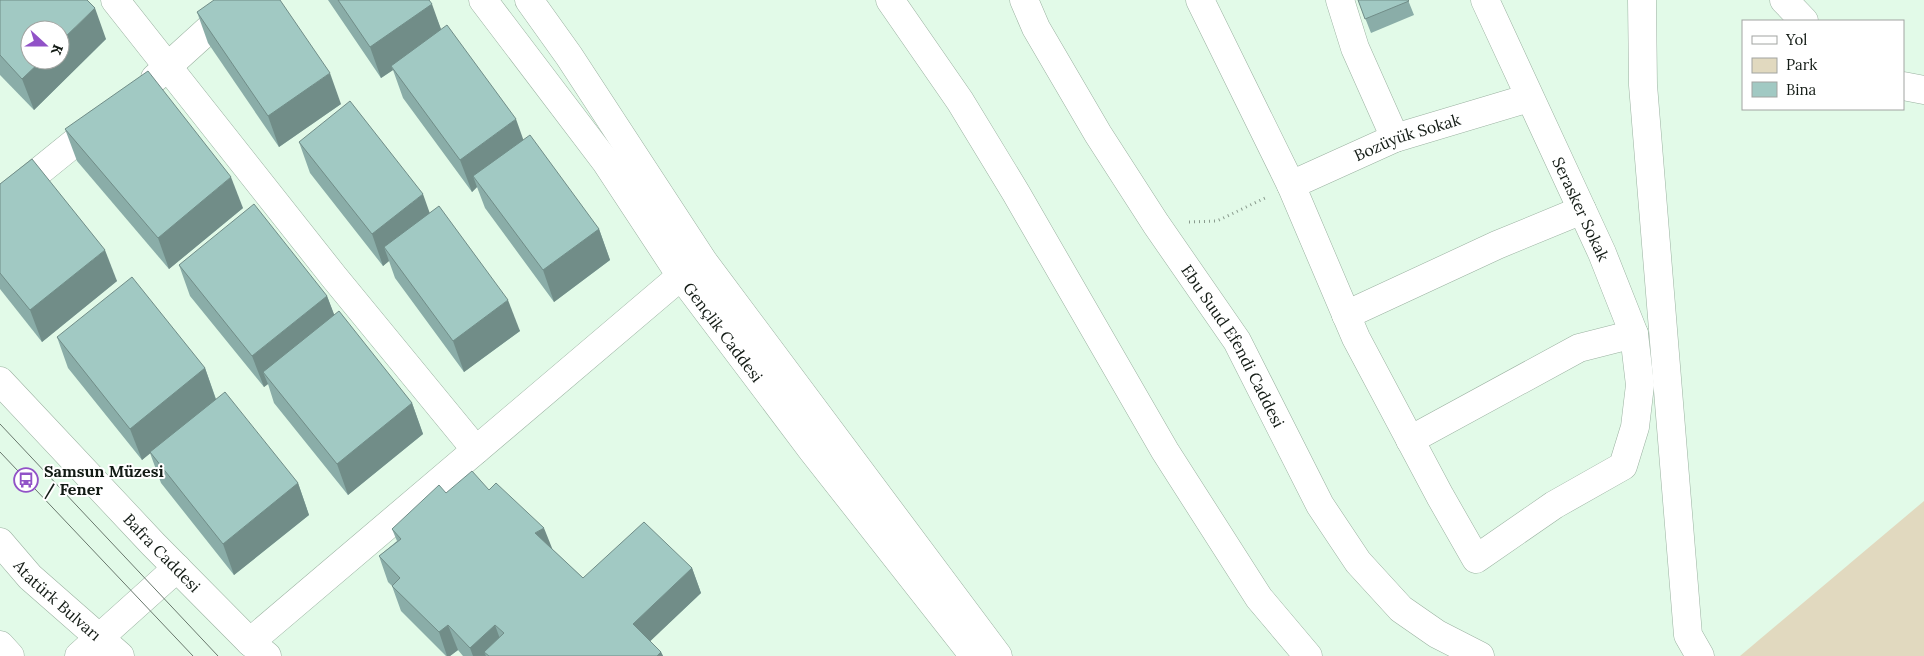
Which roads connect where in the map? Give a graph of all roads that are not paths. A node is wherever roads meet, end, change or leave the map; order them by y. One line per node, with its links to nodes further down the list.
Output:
1 (115, 0): 13 (street)
2 (241, 0): 13 (street)
3 (484, 0): 22 (street, Gençlik Caddesi)
4 (529, 0): 21 (street, Gençlik Caddesi)
5 (890, 0): 38 (street)
6 (1024, 0): 39 (street, Ebu Suud Efendi Caddesi)
7 (1200, 0): 18 (street)
8 (1340, 0): 17 (street)
9 (1485, 0): 16 (street, Serasker Sokak)
10 (1642, 0): 40 (street)
11 (1784, 0): 12 (street)
12 (1803, 20)
13 (169, 67): 19 (street); 27 (street)
14 (1904, 86): 15 (street)
15 (1924, 90)
16 (1529, 98): 17 (street, Bozüyük Sokak); 20 (street, Serasker Sokak)
17 (1395, 138): 18 (street, Bozüyük Sokak)
18 (1291, 185): 23 (street)
19 (0, 203)
20 (1582, 210): 23 (street); 24 (street, Serasker Sokak)
21 (703, 261): 22 (street); 37 (street, Gençlik Caddesi)
22 (681, 276): 27 (street); 36 (street, Gençlik Caddesi)
23 (1346, 315): 26 (street)
24 (1634, 334): 26 (street); 26 (street, Serasker Sokak)
25 (0, 381): 29 (street, Bafra Caddesi)
26 (1410, 440)
27 (476, 450): 32 (street)
28 (0, 542): 30 (street, Atatürk Bulvarı)
29 (177, 568): 30 (street); 32 (street, Bafra Caddesi)
30 (100, 638): 34 (street); 35 (street, Atatürk Bulvarı)
31 (0, 645): 33 (street)
32 (258, 649)
33 (10, 656)
34 (79, 656)
35 (120, 656)
36 (974, 656)
37 (998, 656)
38 (1308, 656)
39 (1480, 656)
40 (1700, 656)

